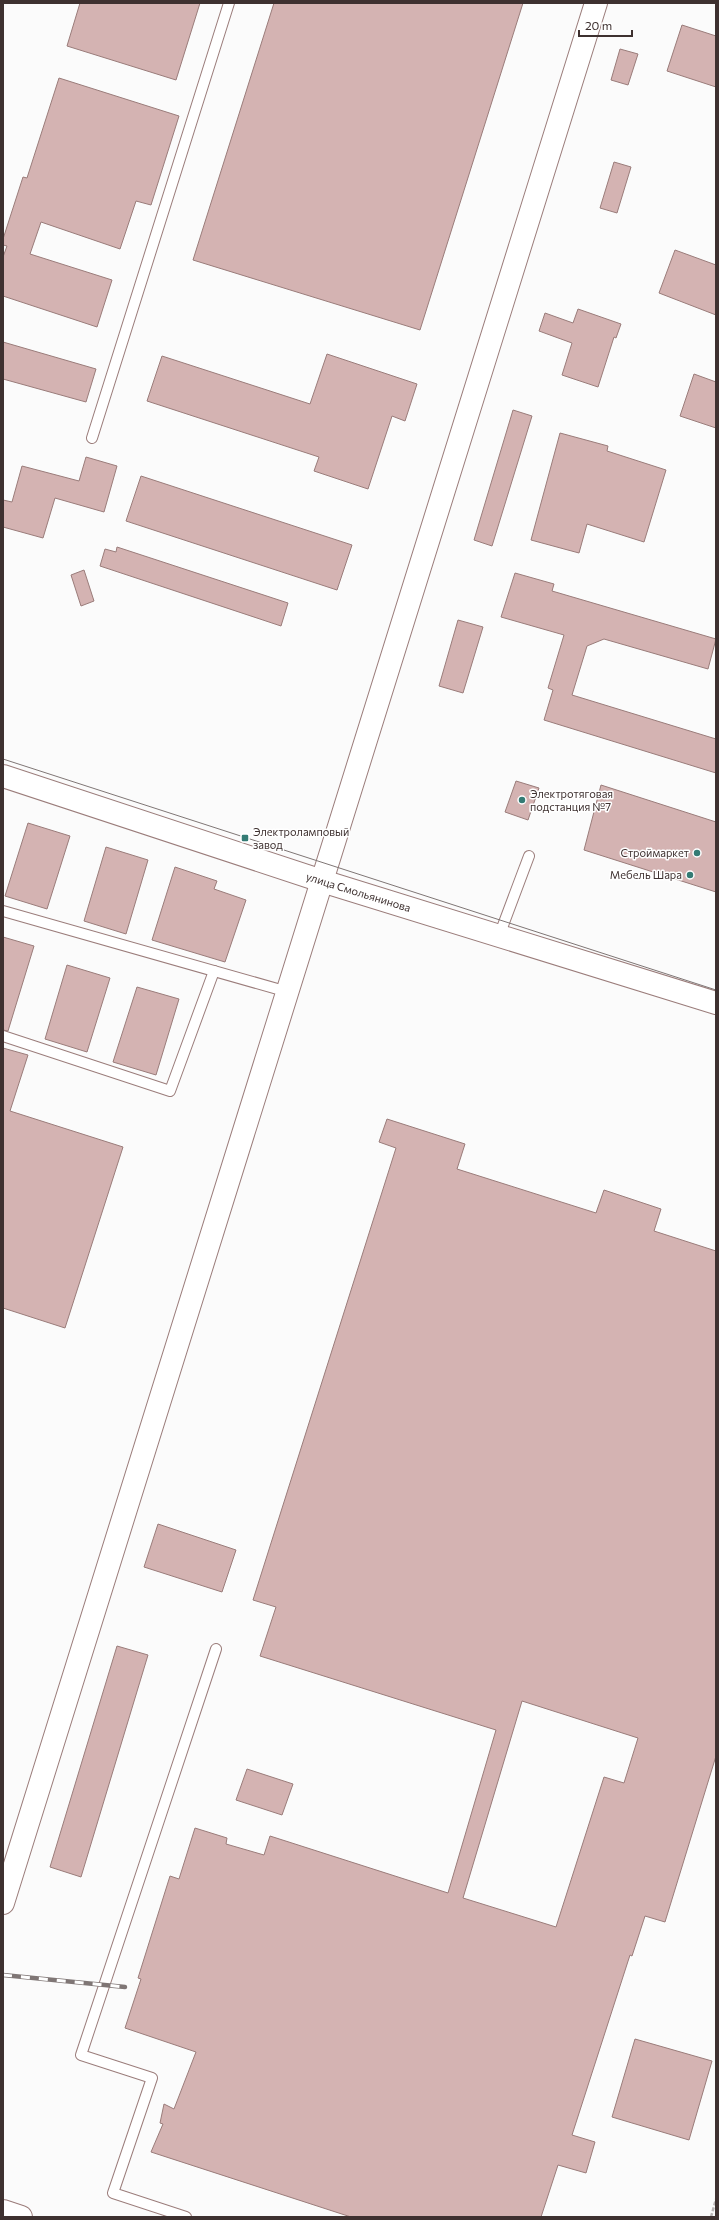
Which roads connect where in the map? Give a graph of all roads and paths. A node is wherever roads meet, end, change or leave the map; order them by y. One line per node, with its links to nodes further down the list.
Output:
1 (229, 3): 3 (lane)
2 (596, 3): 6 (street)
3 (92, 438)
4 (3, 776): 6 (street, улица Смольянинова)
5 (529, 856): 8 (lane)
6 (322, 881): 8 (street, улица Смольянинова); 10 (street)
7 (3, 911): 9 (lane)
8 (499, 936): 11 (street, улица Смольянинова)
9 (214, 971): 10 (lane); 12 (lane)
10 (288, 992): 14 (street)
11 (716, 1003)
12 (3, 1036)
13 (216, 1649): 18 (lane)
14 (3, 1903)
15 (716, 2199): 19 (path)
16 (3, 2211): 17 (street)
17 (21, 2217)
18 (186, 2217)
19 (710, 2217)

